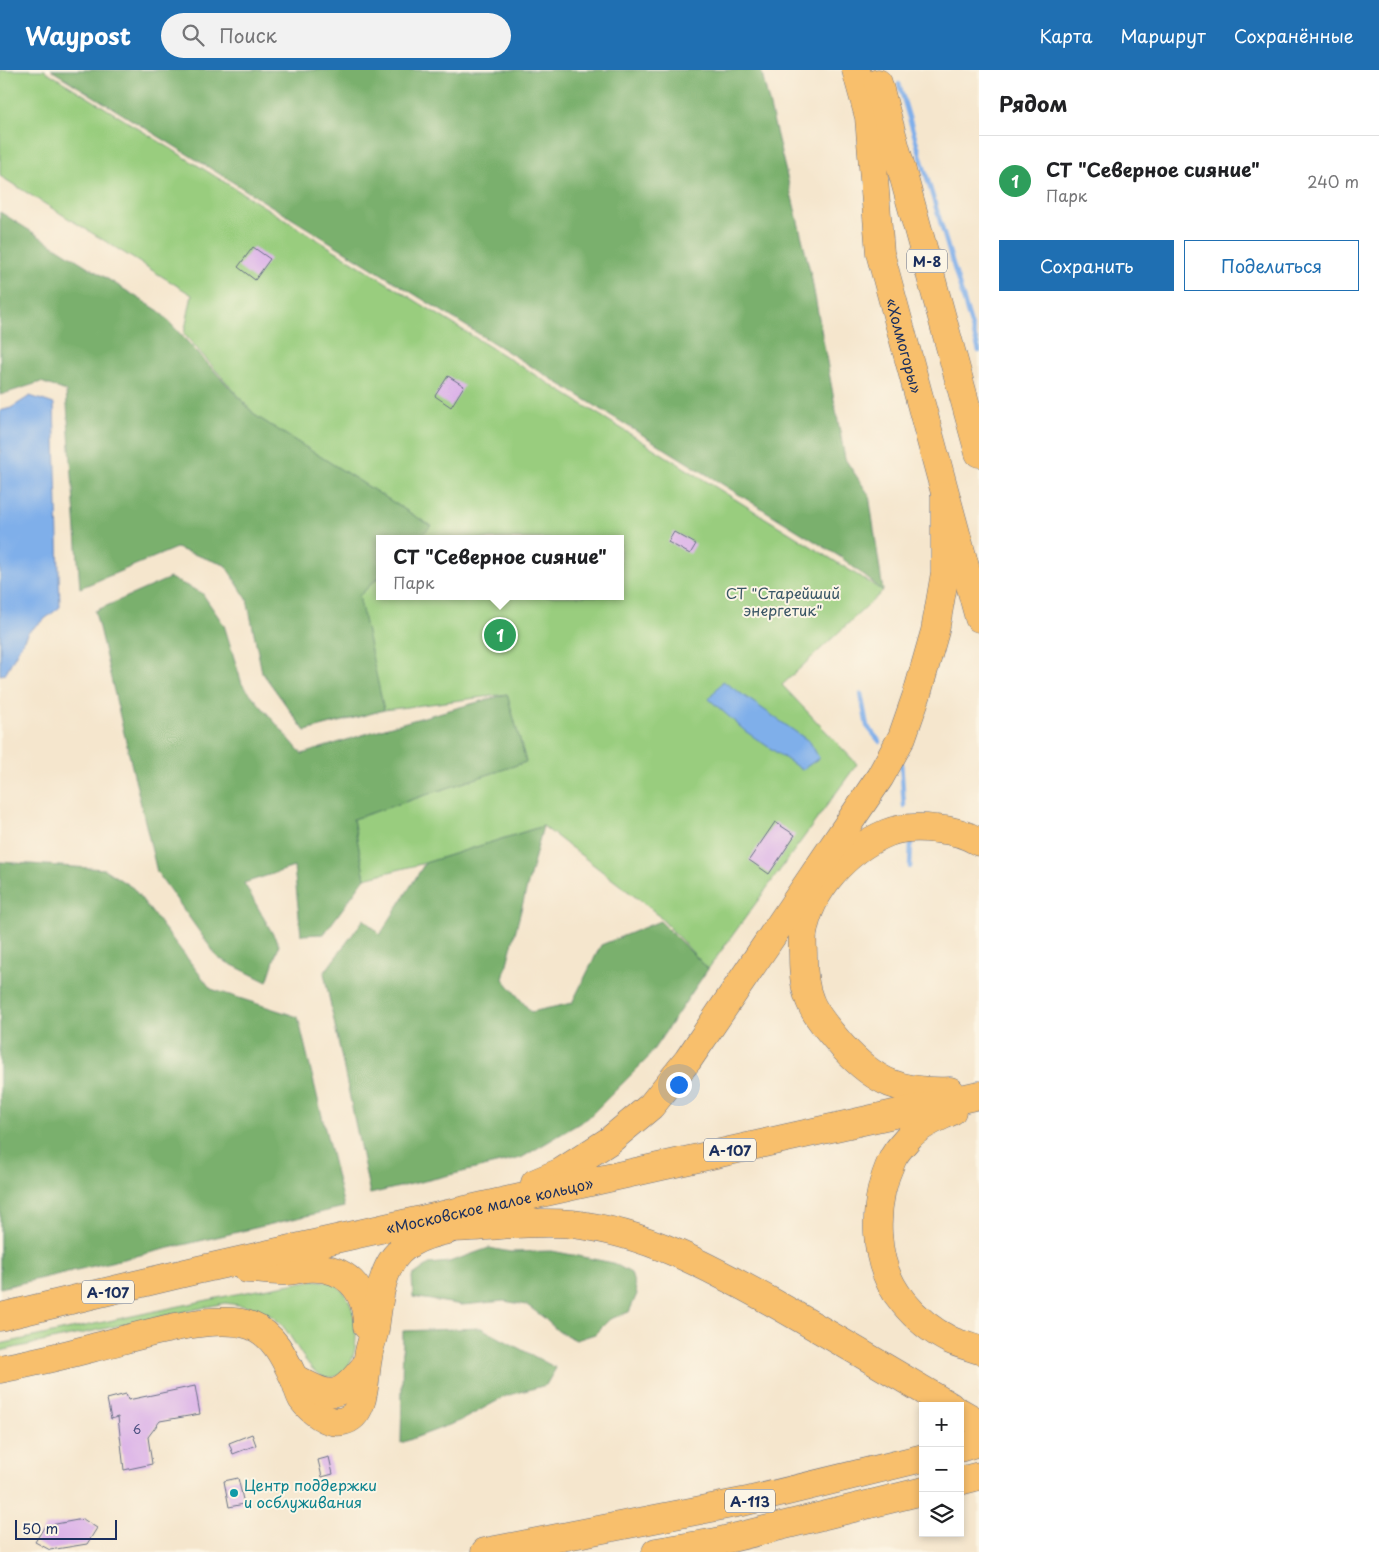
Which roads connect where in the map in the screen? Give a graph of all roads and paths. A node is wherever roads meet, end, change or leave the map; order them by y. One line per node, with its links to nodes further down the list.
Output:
1 (856, 70): 4 (highway, «Холмогоры» / М-8)
2 (875, 70): 3 (highway, М-8)
3 (979, 453)
4 (946, 496): 5 (highway, «Холмогоры» / М-8); 9 (highway)
5 (979, 618)
6 (979, 842): 7 (highway)
7 (979, 1089)
8 (979, 1096): 9 (highway, «Московское малое кольцо» / А-107); 14 (highway)
9 (482, 1206): 10 (highway, «Московское малое кольцо» / А-107)
10 (392, 1227): 11 (highway); 12 (highway, «Московское малое кольцо» / А-107)
11 (459, 1228): 15 (highway); 18 (highway)
12 (216, 1267): 13 (highway, «Московское малое кольцо» / А-107); 15 (highway)
13 (0, 1317)
14 (979, 1350)
15 (367, 1360): 17 (highway); 17 (highway)
16 (0, 1369): 17 (highway)
17 (294, 1378)
18 (943, 1402)
19 (964, 1414): 20 (highway)
20 (979, 1423)
21 (979, 1442): 22 (highway)
22 (963, 1447)
23 (919, 1459): 26 (highway, А-113)
24 (919, 1492): 25 (highway, А-113)
25 (705, 1547): 27 (highway, А-113)
26 (485, 1552)
27 (656, 1552)

